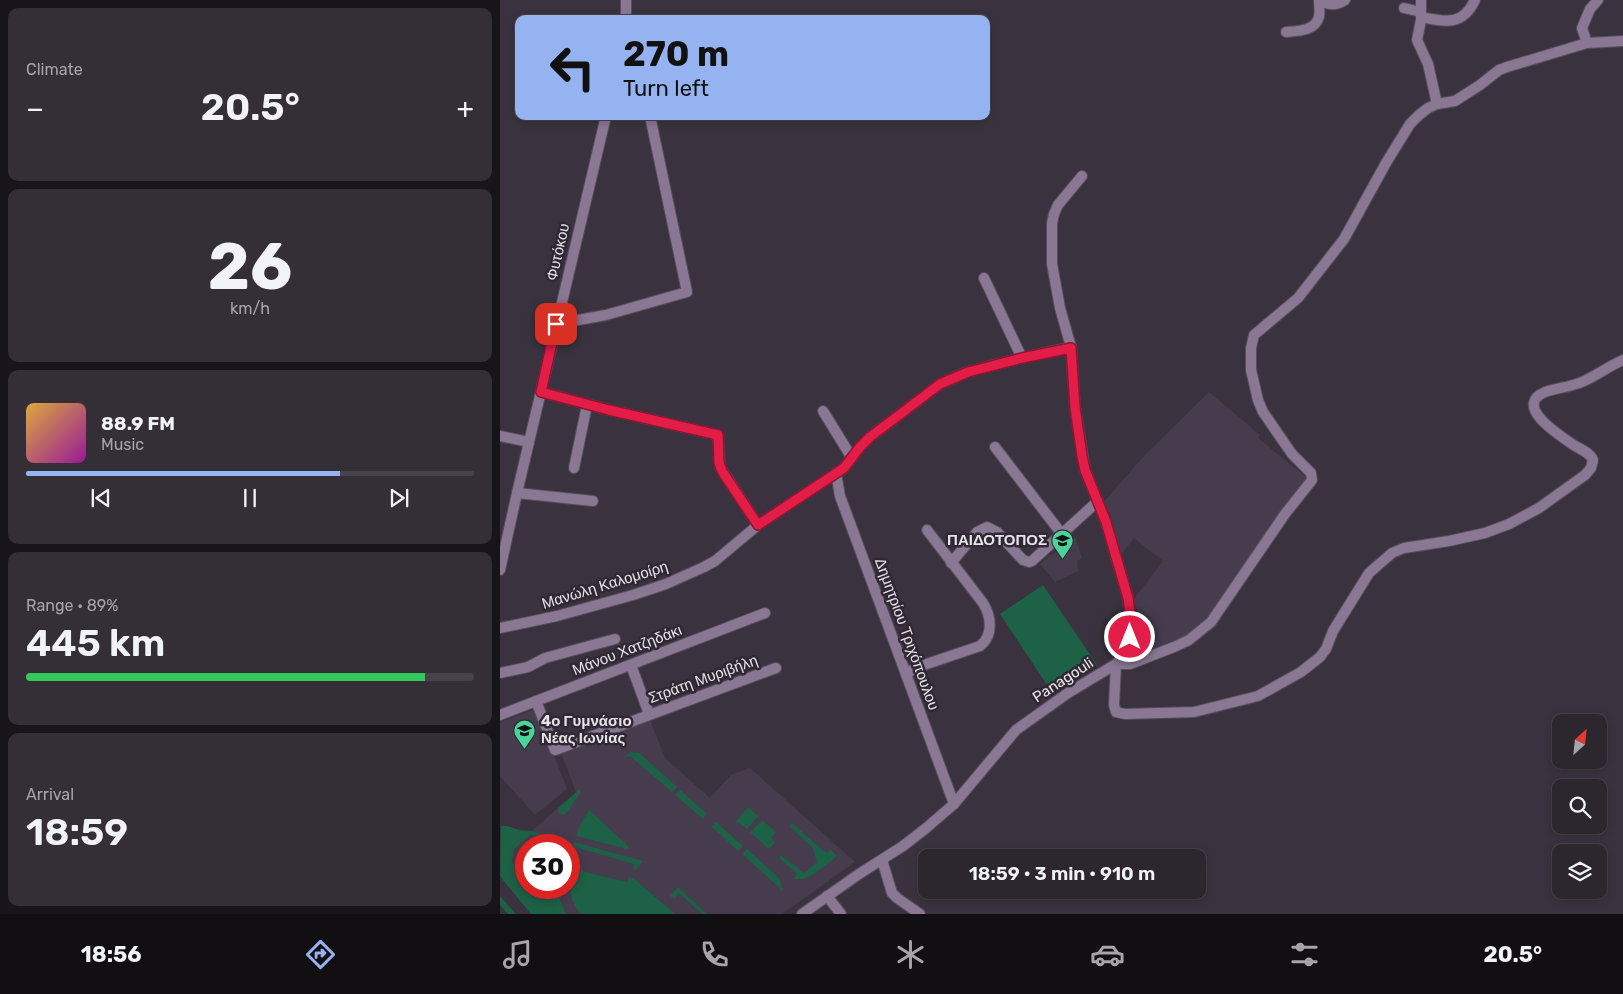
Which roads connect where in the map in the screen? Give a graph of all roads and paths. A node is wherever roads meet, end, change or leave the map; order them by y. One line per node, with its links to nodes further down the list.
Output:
1 (626, 0): 9 (street)
2 (1319, 0): 3 (street); 10 (street)
3 (1345, 0)
4 (1421, 0): 8 (street)
5 (1475, 0): 8 (street)
6 (1598, 0): 12 (street)
7 (1404, 8): 8 (street)
8 (1421, 14): 13 (street)
9 (626, 15)
10 (1286, 32)
11 (1623, 41): 12 (street)
12 (1587, 43): 13 (street)
13 (1437, 104): 42 (street)
14 (605, 120): 18 (street, Φυτόκου)
15 (651, 120): 18 (street)
16 (1082, 176): 19 (street, Panagouli)
17 (984, 278): 20 (street)
18 (556, 324): 22 (street, Φυτόκου)
19 (1071, 348): 20 (street, Μανώλη Καλομοίρη); 33 (street, Panagouli)
20 (1022, 358): 28 (street, Μανώλη Καλομοίρη)
21 (1623, 360): 42 (street)
22 (541, 392): 23 (street); 26 (street, Φυτόκου)
23 (587, 405): 29 (street); 34 (street)
24 (823, 411): 28 (street)
25 (500, 436): 26 (street)
26 (529, 442): 31 (street, Φυτόκου)
27 (995, 447): 36 (street)
28 (852, 458): 30 (street, Μανώλη Καλομοίρη)
29 (574, 468)
30 (836, 473): 34 (street, Μανώλη Καλομοίρη); 46 (street, Δημητρίου Τριχόπουλου)
31 (517, 493): 32 (street); 38 (street, Φυτόκου)
32 (593, 501)
33 (1098, 501): 36 (street); 42 (street, Panagouli)
34 (758, 525): 40 (street, Μανώλη Καλομοίρη)
35 (928, 530): 37 (street)
36 (1061, 533): 37 (street)
37 (951, 563): 46 (street)
38 (500, 570)
39 (765, 613): 43 (street, Μάνου Χατζηδάκι)
40 (500, 628)
41 (615, 639): 45 (street)
42 (1116, 664): 50 (street, Panagouli)
43 (631, 665): 47 (street, Μάνου Χατζηδάκι); 48 (street)
44 (776, 668): 48 (street, Στράτη Μυριβήλη)
45 (500, 673)
46 (906, 674): 50 (street, Δημητρίου Τριχόπουλου)
47 (536, 701): 48 (street, Στράτη Μυριβήλη); 49 (street, Μάνου Χατζηδάκι)
48 (649, 714)
49 (500, 715)
50 (954, 804): 51 (street, Panagouli)
51 (882, 860): 52 (street, Panagouli); 55 (street)
52 (827, 896): 53 (street, Panagouli); 54 (street)
53 (802, 914)
54 (840, 914)
55 (920, 914)

